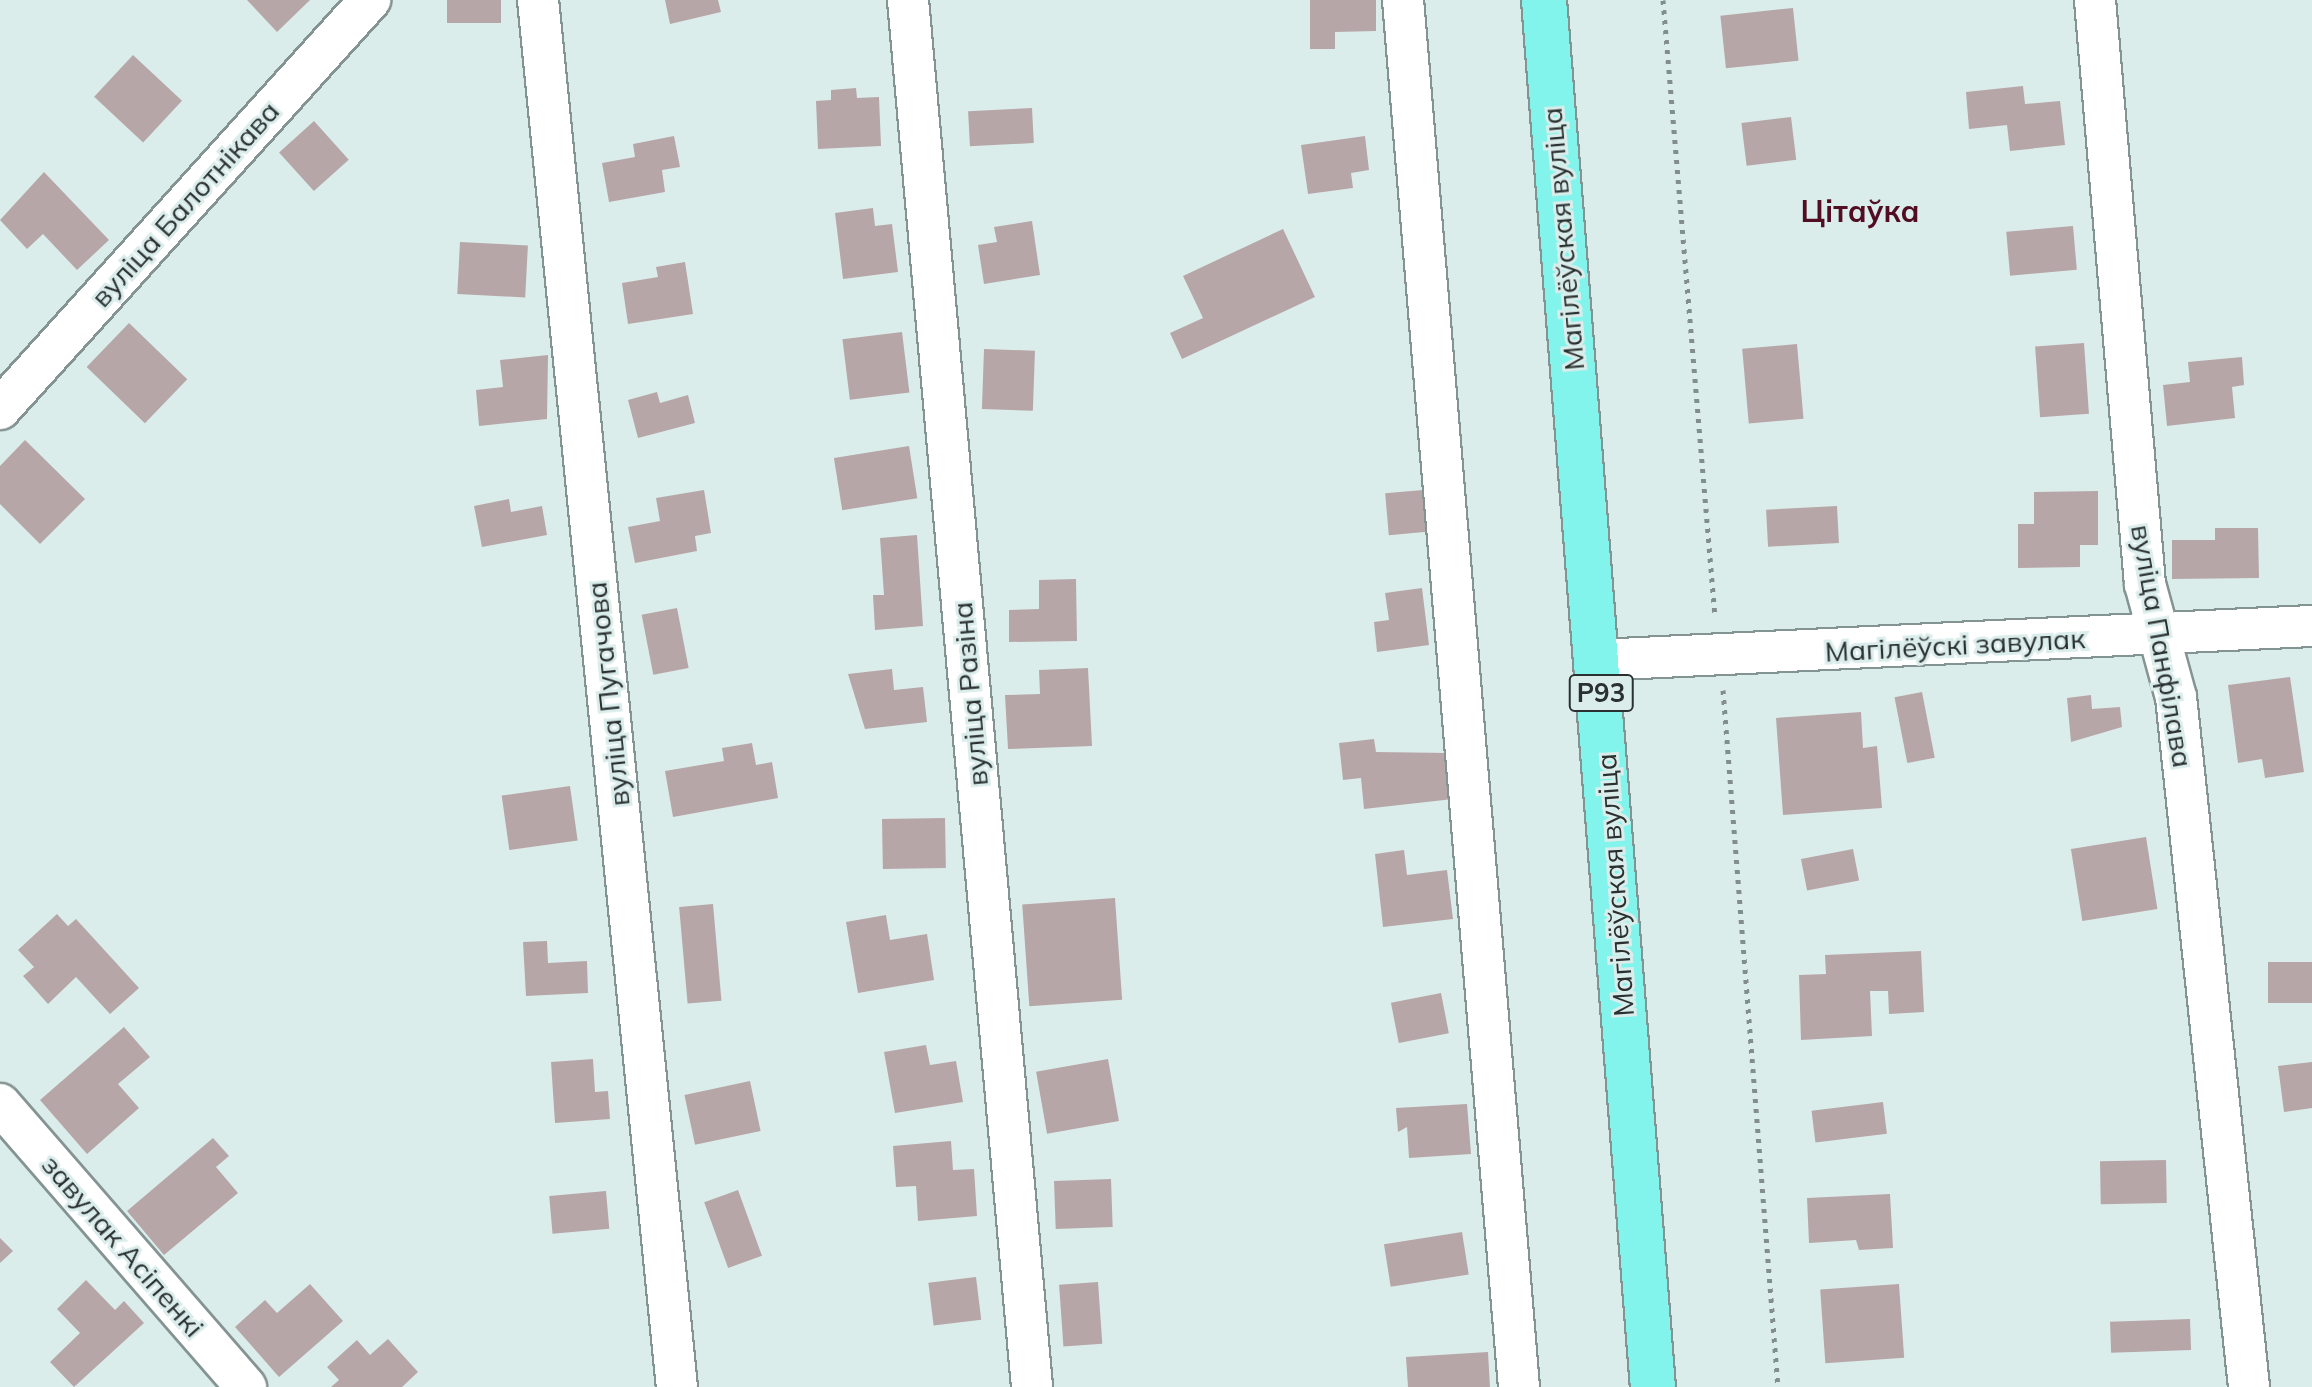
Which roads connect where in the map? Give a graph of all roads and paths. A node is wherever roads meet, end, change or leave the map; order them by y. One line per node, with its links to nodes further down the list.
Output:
1 (370, 0): 7 (street, вуліца Балотнікава)
2 (538, 0): 13 (street, вуліца Пугачова)
3 (908, 0): 14 (street, вуліца Разіна)
4 (1403, 0): 15 (street)
5 (1544, 0): 10 (main road, Магілёўская вуліца / Р93)
6 (2095, 0): 9 (street, вуліца Панфілава)
7 (0, 409)
8 (2312, 626): 9 (street, Магілёўскі завулак)
9 (2156, 636): 10 (street, Магілёўскі завулак); 17 (street, вуліца Панфілава)
10 (1598, 660): 16 (main road, Магілёўская вуліца / Р93)
11 (0, 1104): 12 (street, завулак Асіпенкі)
12 (246, 1387)
13 (677, 1387)
14 (1032, 1387)
15 (1519, 1387)
16 (1653, 1387)
17 (2249, 1387)

